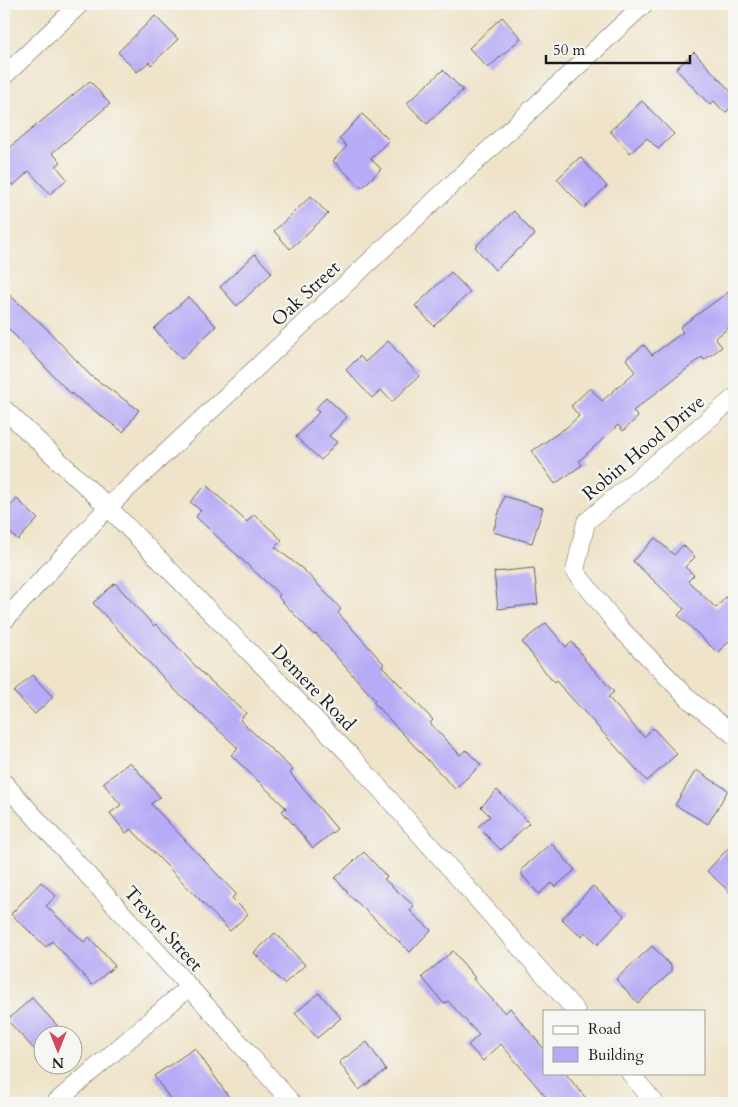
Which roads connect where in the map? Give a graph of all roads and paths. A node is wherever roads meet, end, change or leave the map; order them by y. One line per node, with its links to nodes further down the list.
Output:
1 (80, 4): 3 (street)
2 (644, 4): 6 (street, Oak Street)
3 (4, 76)
4 (734, 398): 8 (street, Robin Hood Drive)
5 (4, 409): 6 (street, Demere Road)
6 (108, 507): 7 (street, Oak Street); 11 (street, Demere Road)
7 (4, 622)
8 (734, 735)
9 (4, 783): 10 (street, Trevor Street)
10 (189, 987): 13 (street); 14 (street, Trevor Street)
11 (575, 1010)
12 (631, 1074): 15 (street)
13 (55, 1103)
14 (292, 1103)
15 (654, 1103)

